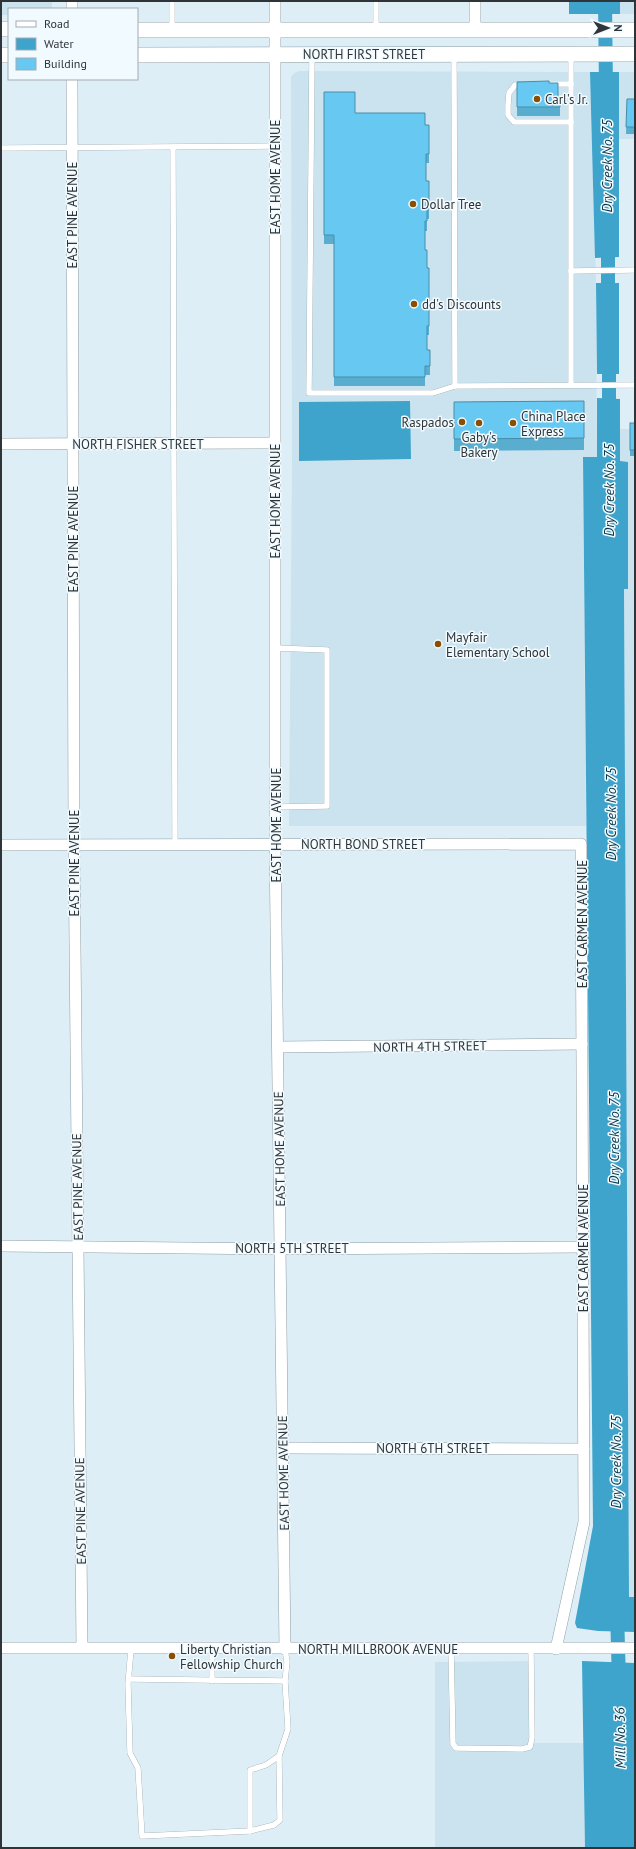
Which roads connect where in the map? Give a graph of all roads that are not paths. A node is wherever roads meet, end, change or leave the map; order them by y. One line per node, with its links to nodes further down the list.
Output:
1 (172, 1): 6 (lane)
2 (275, 1): 7 (street, EAST HOME AVENUE)
3 (376, 1): 8 (lane)
4 (476, 1): 9 (street)
5 (138, 30): 6 (main road, NORTH FIRST STREET)
6 (172, 30): 7 (main road, NORTH FIRST STREET)
7 (275, 30): 8 (main road, NORTH FIRST STREET); 12 (street, EAST HOME AVENUE)
8 (376, 30): 9 (main road, NORTH FIRST STREET)
9 (476, 30): 10 (main road, NORTH FIRST STREET)
10 (629, 30)
11 (454, 53): 13 (main road, NORTH FIRST STREET); 14 (main road, NORTH FIRST STREET); 30 (lane)
12 (275, 54): 13 (main road, NORTH FIRST STREET); 16 (main road, NORTH FIRST STREET); 22 (street, EAST HOME AVENUE)
13 (312, 54): 30 (lane)
14 (571, 54): 15 (main road, NORTH FIRST STREET); 20 (lane)
15 (628, 54)
16 (138, 55)
17 (72, 80): 23 (street, EAST PINE AVENUE)
18 (527, 84): 21 (lane)
19 (542, 84): 20 (lane)
20 (571, 84): 21 (lane)
21 (571, 122): 27 (lane)
22 (275, 146): 24 (lane); 31 (street, EAST HOME AVENUE)
23 (72, 147): 24 (lane); 25 (lane); 33 (street, EAST PINE AVENUE)
24 (174, 147): 34 (lane)
25 (1, 148)
26 (635, 270): 27 (lane)
27 (571, 271): 28 (lane)
28 (571, 385): 29 (lane); 30 (lane)
29 (635, 385)
30 (455, 386)
31 (275, 443): 34 (street, NORTH FISHER STREET); 35 (street, EAST HOME AVENUE)
32 (1, 444): 33 (street, NORTH FISHER STREET)
33 (73, 444): 34 (street, NORTH FISHER STREET); 41 (street, EAST PINE AVENUE)
34 (174, 444): 37 (lane)
35 (275, 648): 36 (street, EAST HOME AVENUE); 36 (lane)
36 (275, 807): 38 (street, EAST HOME AVENUE)
37 (175, 844): 38 (street, NORTH BOND STREET); 41 (street, NORTH BOND STREET)
38 (275, 844): 39 (street, NORTH BOND STREET); 43 (street, EAST HOME AVENUE)
39 (581, 844): 42 (street, EAST CARMEN AVENUE)
40 (1, 845): 41 (street, NORTH BOND STREET)
41 (74, 845): 45 (street, EAST PINE AVENUE)
42 (582, 1044): 43 (street, NORTH 4TH STREET); 46 (street, EAST CARMEN AVENUE)
43 (278, 1047): 47 (street, EAST HOME AVENUE)
44 (1, 1246): 45 (street, NORTH 5TH STREET)
45 (78, 1246): 47 (street, NORTH 5TH STREET); 50 (street, EAST PINE AVENUE)
46 (583, 1247): 47 (street, NORTH 5TH STREET); 49 (street, EAST CARMEN AVENUE)
47 (280, 1249): 48 (street, EAST HOME AVENUE)
48 (283, 1448): 49 (street, NORTH 6TH STREET); 55 (street, EAST HOME AVENUE)
49 (584, 1448): 58 (street, EAST CARMEN AVENUE)
50 (82, 1647): 51 (street, NORTH MILLBROOK AVENUE); 53 (street, NORTH MILLBROOK AVENUE)
51 (1, 1648)
52 (635, 1648): 58 (street, NORTH MILLBROOK AVENUE)
53 (131, 1649): 54 (street, NORTH MILLBROOK AVENUE); 59 (lane)
54 (212, 1649): 55 (street, NORTH MILLBROOK AVENUE); 60 (lane)
55 (285, 1649): 56 (street, NORTH MILLBROOK AVENUE); 61 (lane)
56 (451, 1649): 57 (street, NORTH MILLBROOK AVENUE); 57 (lane)
57 (531, 1649): 58 (street, NORTH MILLBROOK AVENUE)
58 (556, 1649)
59 (129, 1679): 60 (lane); 63 (lane)
60 (212, 1681): 61 (lane)
61 (285, 1681): 62 (lane)
62 (279, 1756): 63 (lane); 63 (lane)
63 (250, 1831)

